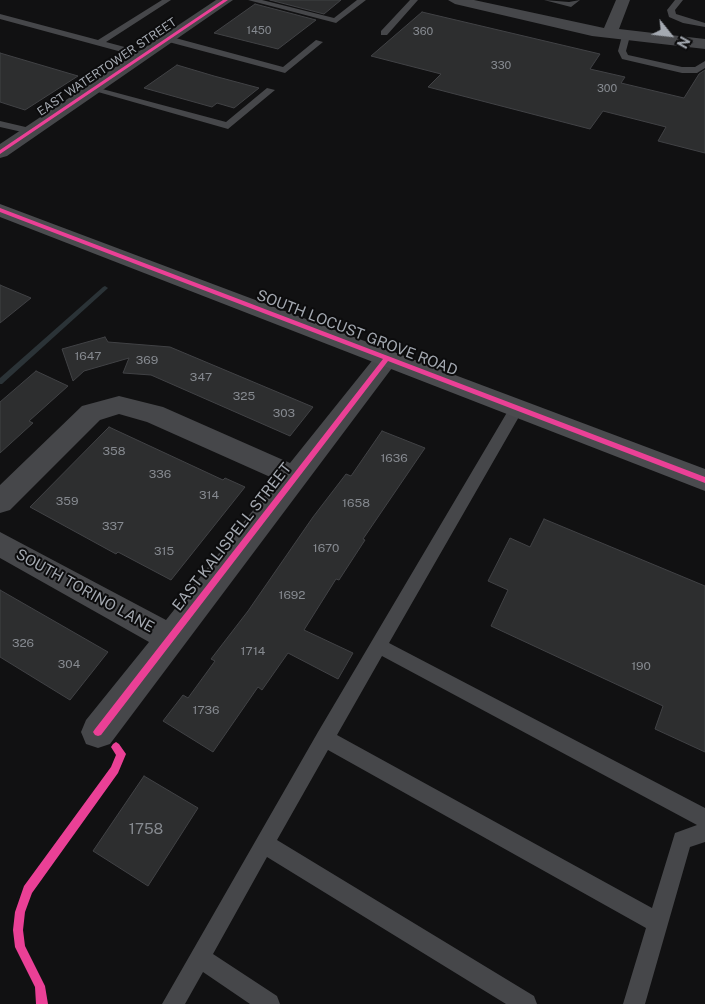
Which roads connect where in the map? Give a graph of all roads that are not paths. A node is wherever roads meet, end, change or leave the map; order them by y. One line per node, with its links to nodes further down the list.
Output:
1 (167, 0): 18 (lane)
2 (226, 0): 16 (street, EAST WATERTOWER STREET)
3 (252, 0): 4 (lane)
4 (362, 0)
5 (414, 0): 13 (lane)
6 (456, 0): 14 (street)
7 (548, 0): 8 (lane)
8 (576, 0)
9 (623, 0): 14 (street)
10 (679, 0): 12 (lane)
11 (0, 16): 18 (lane)
12 (705, 25)
13 (384, 33)
14 (610, 34): 15 (street)
15 (626, 36): 19 (street); 21 (lane)
16 (168, 39): 17 (lane); 20 (street, EAST WATERTOWER STREET)
17 (319, 42)
18 (99, 43): 20 (lane)
19 (705, 44)
20 (144, 55): 22 (street, EAST WATERTOWER STREET)
21 (705, 64)
22 (94, 88): 23 (lane); 25 (street, EAST WATERTOWER STREET)
23 (270, 90)
24 (0, 124): 25 (lane)
25 (31, 131): 26 (street, EAST WATERTOWER STREET)
26 (0, 152)
27 (0, 210): 28 (main road, SOUTH LOCUST GROVE ROAD)
28 (387, 358): 29 (main road, SOUTH LOCUST GROVE ROAD); 30 (street, EAST KALISPELL STREET)
29 (517, 408): 31 (main road, SOUTH LOCUST GROVE ROAD); 35 (lane)
30 (295, 477): 32 (street); 34 (street, EAST KALISPELL STREET)
31 (705, 480)
32 (0, 502)
33 (0, 544): 34 (street, SOUTH TORINO LANE)
34 (171, 638): 36 (street, EAST KALISPELL STREET)
35 (379, 646): 37 (lane); 38 (lane)
36 (98, 732)
37 (324, 738): 40 (lane); 41 (lane)
38 (705, 819)
39 (705, 832): 41 (lane)
40 (263, 844): 42 (lane); 45 (lane)
41 (658, 923): 46 (lane)
42 (199, 957): 43 (lane); 44 (lane)
43 (173, 1004)
44 (269, 1004)
45 (526, 1004)
46 (634, 1004)

